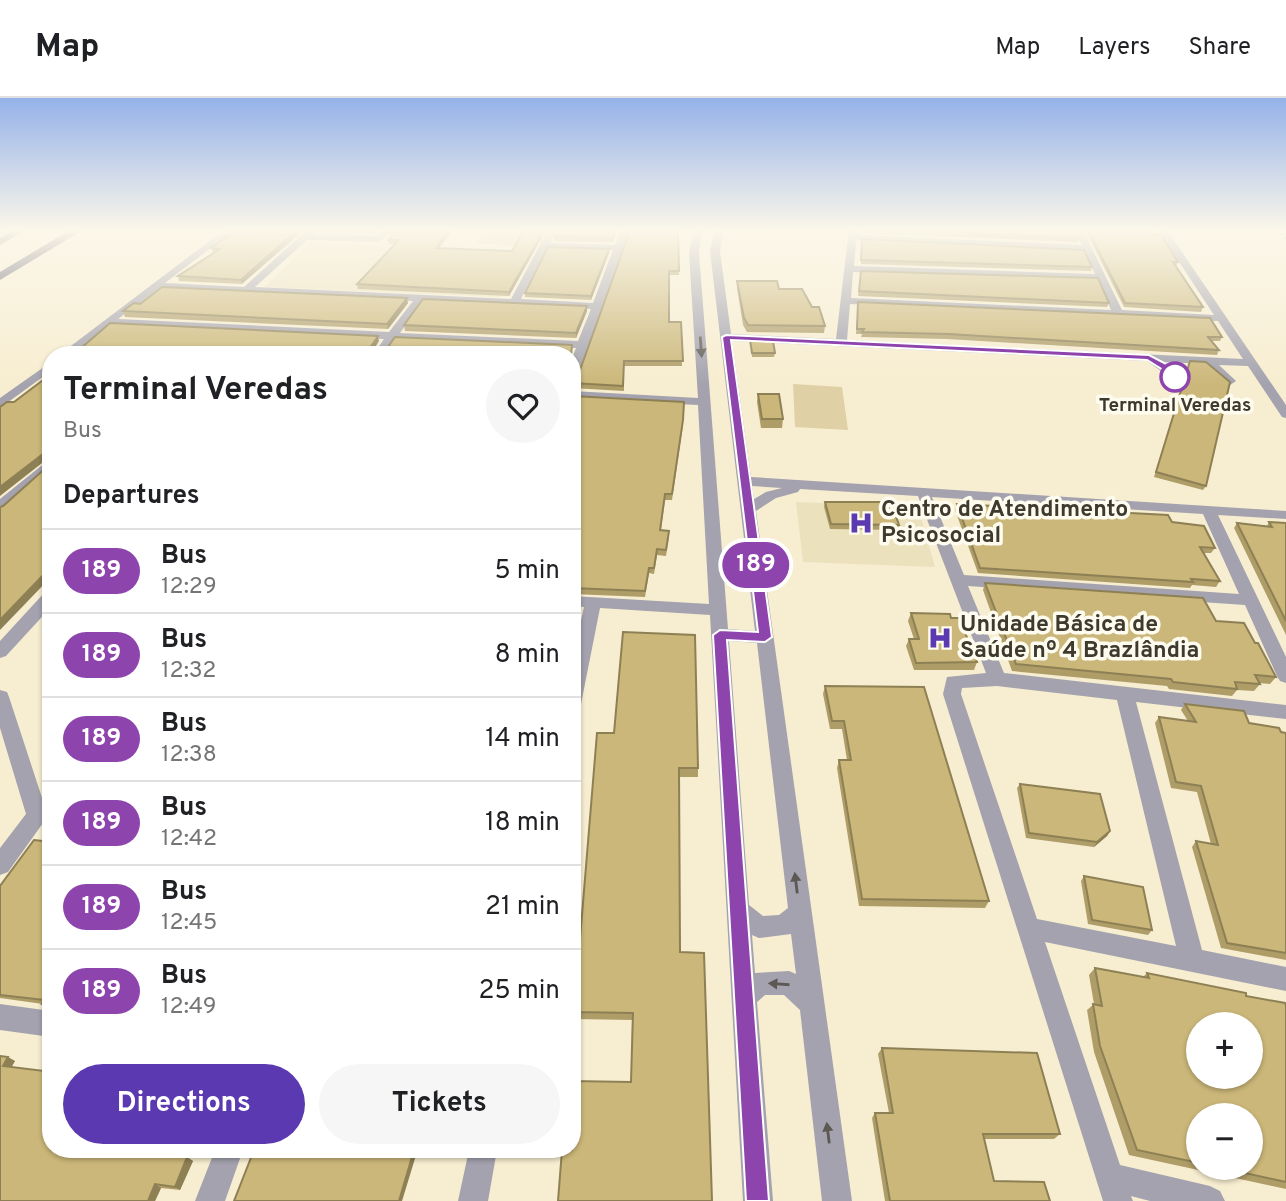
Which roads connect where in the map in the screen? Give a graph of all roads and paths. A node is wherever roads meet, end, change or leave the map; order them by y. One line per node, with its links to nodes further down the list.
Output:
1 (162, 281): 10 (street)
2 (256, 281): 11 (street)
3 (525, 281): 16 (street)
4 (607, 281): 17 (street)
5 (696, 281): 14 (street)
6 (719, 281): 12 (street)
7 (847, 281): 15 (street)
8 (1103, 281): 19 (street)
9 (1196, 281): 20 (street)
10 (156, 286): 11 (street); 21 (street)
11 (246, 290): 13 (street)
12 (721, 293): 14 (street); 18 (street)
13 (420, 298): 16 (street); 22 (street)
14 (697, 299): 18 (street); 36 (street, one-way to 36)
15 (845, 301): 19 (street); 24 (street)
16 (514, 302): 17 (street)
17 (598, 306): 25 (street)
18 (723, 307): 23 (street)
19 (1118, 313): 20 (street)
20 (1220, 318): 31 (street)
21 (108, 322): 22 (street); 26 (street)
22 (392, 336): 25 (street); 27 (street)
23 (726, 337): 24 (street); 40 (street)
24 (841, 342): 29 (street)
25 (583, 345): 28 (street)
26 (76, 346)
27 (385, 346)
28 (581, 350)
29 (1149, 358): 30 (street); 33 (street)
30 (1207, 360): 31 (street); 34 (street)
31 (1250, 362): 38 (street)
32 (42, 372): 37 (street)
33 (1175, 377)
34 (1230, 381)
35 (581, 395): 36 (street)
36 (705, 402): 52 (street)
37 (0, 404)
38 (1286, 414)
39 (42, 470): 43 (street)
40 (745, 481): 41 (street); 44 (street)
41 (806, 486): 42 (street); 44 (street)
42 (924, 494): 45 (street); 47 (street)
43 (0, 507)
44 (748, 509): 54 (street)
45 (1209, 510): 46 (street); 48 (street)
46 (1286, 515)
47 (958, 580): 48 (street); 58 (street)
48 (1251, 600): 57 (street)
49 (581, 601): 50 (street)
50 (593, 602): 52 (street); 56 (street)
51 (42, 606): 55 (street)
52 (719, 610): 53 (street)
53 (720, 635): 54 (street); 65 (street)
54 (765, 637): 66 (street, one-way to 54)
55 (0, 652)
56 (581, 660)
57 (1286, 676)
58 (997, 679): 59 (street); 67 (street)
59 (1125, 694): 61 (street); 68 (street)
60 (0, 697): 62 (street)
61 (1286, 712)
62 (42, 812)
63 (42, 819): 64 (street)
64 (0, 865)
65 (738, 910): 66 (street); 70 (street)
66 (800, 913): 71 (street)
67 (1029, 928): 68 (street); 76 (street)
68 (1192, 960): 69 (street)
69 (1286, 979)
70 (744, 997): 71 (street, one-way to 70); 79 (street)
71 (811, 1003): 80 (street, one-way to 71)
72 (0, 1017): 73 (street)
73 (42, 1023)
74 (226, 1158): 77 (street)
75 (481, 1158): 78 (street)
76 (1114, 1189): 81 (street)
77 (210, 1201)
78 (473, 1201)
79 (758, 1201)
80 (836, 1201)
81 (1210, 1201)

